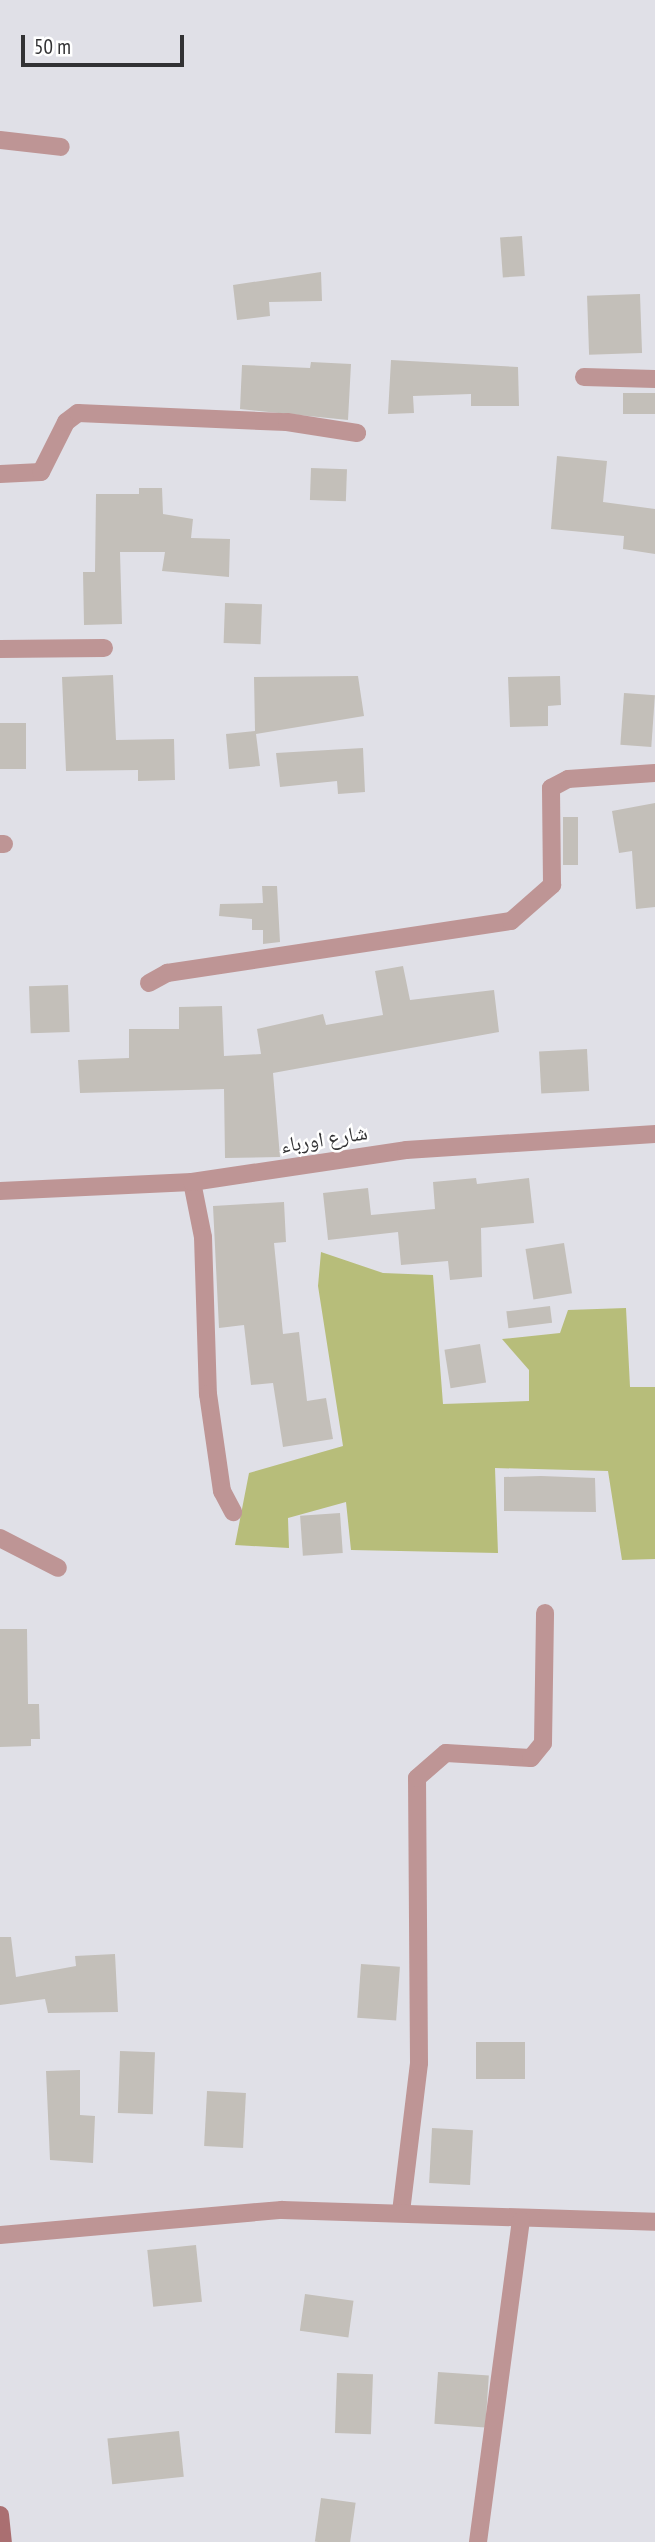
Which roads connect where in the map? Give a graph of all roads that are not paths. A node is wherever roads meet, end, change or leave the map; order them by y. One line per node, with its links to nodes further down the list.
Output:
1 (0, 140): 2 (street)
2 (61, 147)
3 (584, 377): 4 (street)
4 (655, 379)
5 (357, 433): 6 (street)
6 (0, 474)
7 (0, 649): 8 (street)
8 (104, 649)
9 (655, 773): 10 (street)
10 (149, 983)
11 (655, 1134): 12 (street, شارع اورباء)
12 (192, 1182): 13 (street, شارع اورباء); 14 (street)
13 (0, 1191)
14 (233, 1512)
15 (0, 1538): 16 (street)
16 (58, 1568)
17 (545, 1613): 18 (street)
18 (401, 2212): 19 (street); 21 (street)
19 (521, 2221): 20 (street); 24 (street)
20 (655, 2222)
21 (0, 2235)
22 (0, 2515): 23 (street)
23 (3, 2542)
24 (478, 2542)

